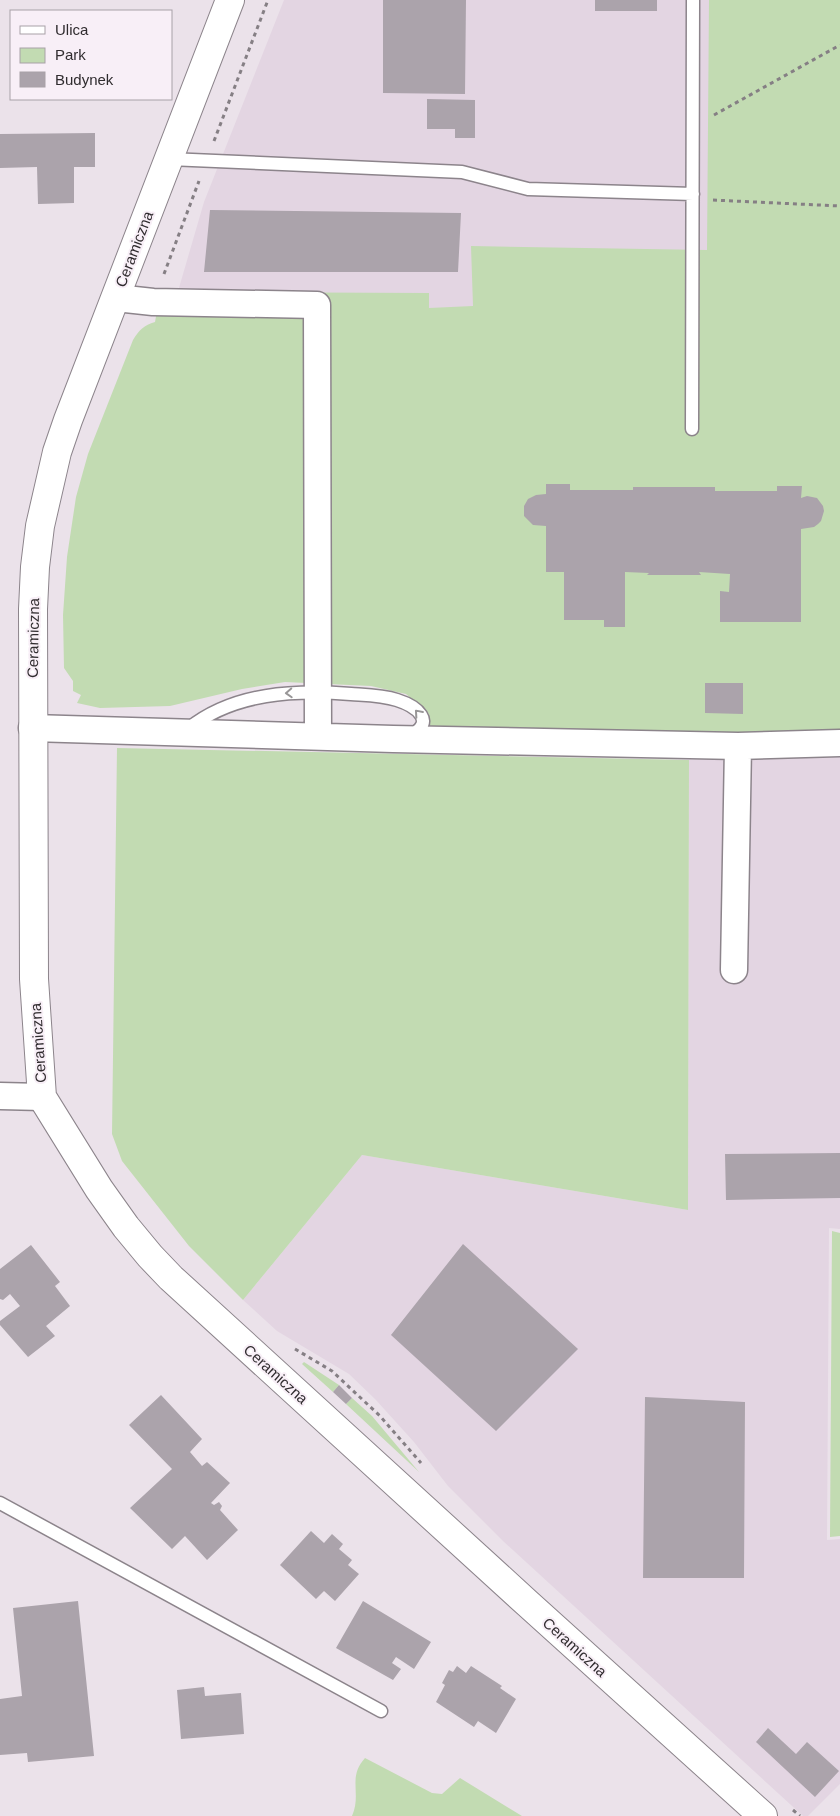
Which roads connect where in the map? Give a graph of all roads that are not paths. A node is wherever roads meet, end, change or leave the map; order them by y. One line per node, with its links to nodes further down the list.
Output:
1 (230, 0): 3 (street, Ceramiczna)
2 (693, 0): 4 (lane)
3 (169, 159): 4 (lane); 5 (street, Ceramiczna)
4 (693, 196): 6 (lane)
5 (116, 298): 7 (street); 8 (street, Ceramiczna)
6 (692, 429)
7 (318, 693): 9 (lane, one-way to 9); 10 (street); 11 (lane, one-way to 7)
8 (32, 728): 9 (street); 16 (street, Ceramiczna)
9 (184, 732): 10 (street)
10 (318, 736): 11 (street)
11 (393, 739): 13 (street)
12 (840, 743): 13 (street)
13 (738, 746): 14 (street)
14 (734, 970)
15 (0, 1096): 16 (street)
16 (42, 1097): 19 (street, Ceramiczna)
17 (0, 1502): 18 (lane)
18 (381, 1711)
19 (762, 1816)

